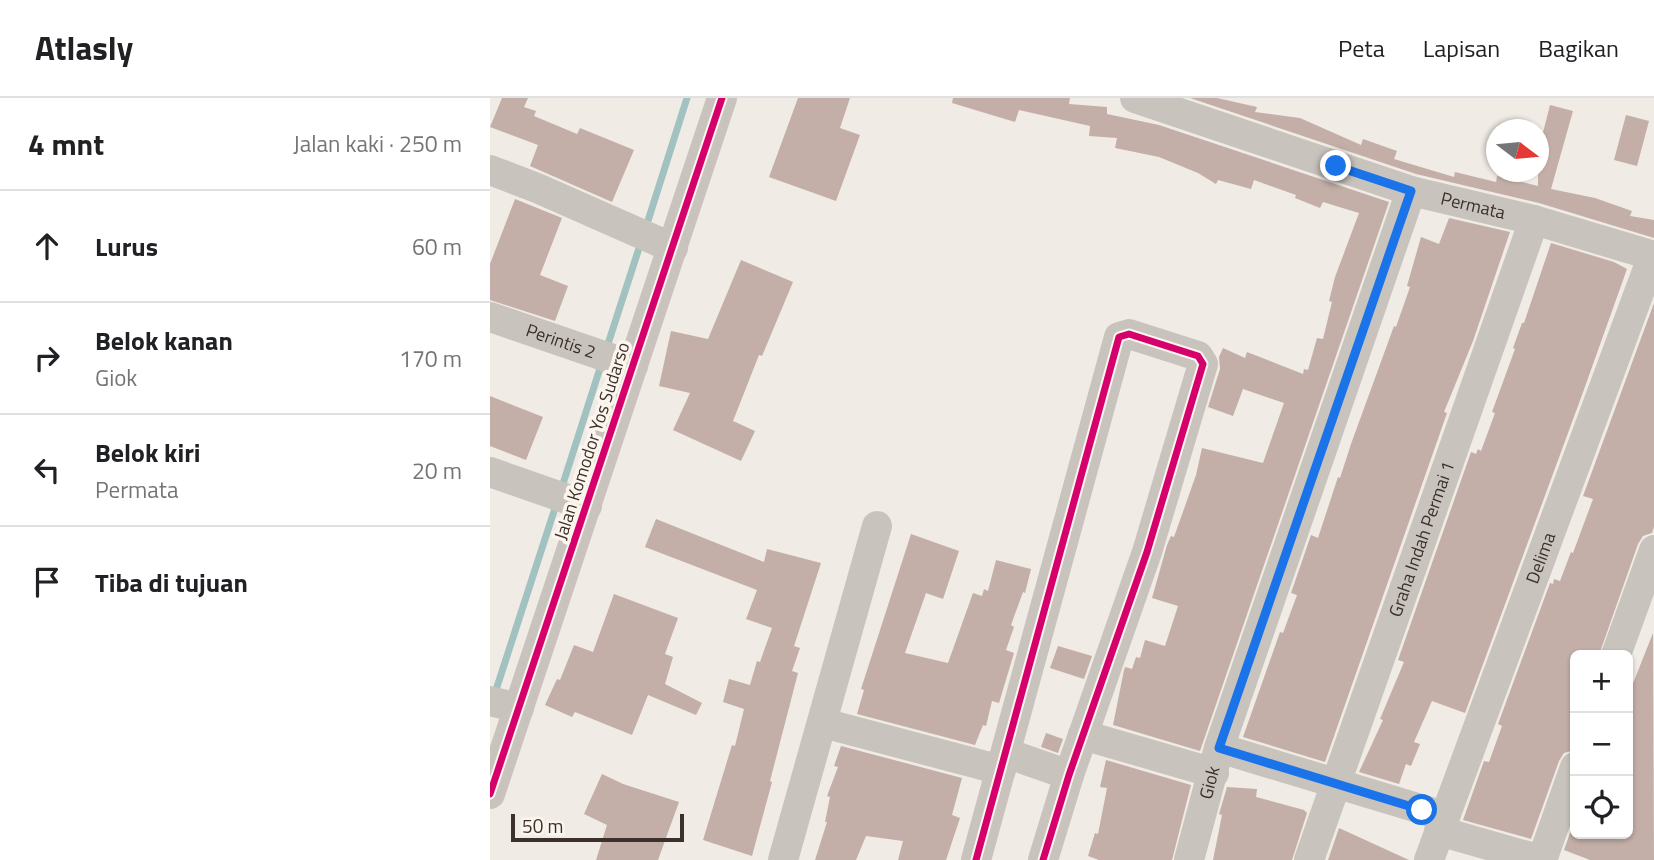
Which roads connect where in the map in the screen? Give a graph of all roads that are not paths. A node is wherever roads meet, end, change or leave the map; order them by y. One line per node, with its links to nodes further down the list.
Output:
1 (722, 98): 6 (street, Jalan Komodor Yos Sudarso)
2 (1135, 98): 4 (street, Permata)
3 (490, 170): 6 (street)
4 (1411, 191): 5 (street, Permata); 18 (street, Giok)
5 (1534, 220): 7 (street, Permata); 22 (street, Graha Indah Permai 1)
6 (663, 243): 9 (street, Jalan Komodor Yos Sudarso)
7 (1654, 256): 24 (street, Delima)
8 (490, 317): 9 (street, Perintis 2)
9 (622, 362): 11 (street, Jalan Komodor Yos Sudarso)
10 (490, 472): 11 (street)
11 (577, 502): 15 (street, Jalan Komodor Yos Sudarso)
12 (877, 526): 16 (street)
13 (1654, 550): 14 (street)
14 (1618, 650)
15 (506, 704): 23 (street, Jalan Komodor Yos Sudarso)
16 (823, 723): 19 (street); 25 (street)
17 (1083, 735): 18 (street); 19 (street); 20 (street)
18 (1216, 761): 22 (street); 28 (street, Giok)
19 (1003, 762): 20 (street); 26 (street)
20 (1069, 775): 27 (street)
21 (1572, 776): 31 (street)
22 (1335, 785): 24 (street); 29 (street, Graha Indah Permai 1)
23 (490, 794)
24 (1441, 823): 30 (street, Delima); 31 (street)
25 (783, 860)
26 (975, 860)
27 (1043, 860)
28 (1189, 860)
29 (1309, 860)
30 (1429, 860)
31 (1541, 860)

